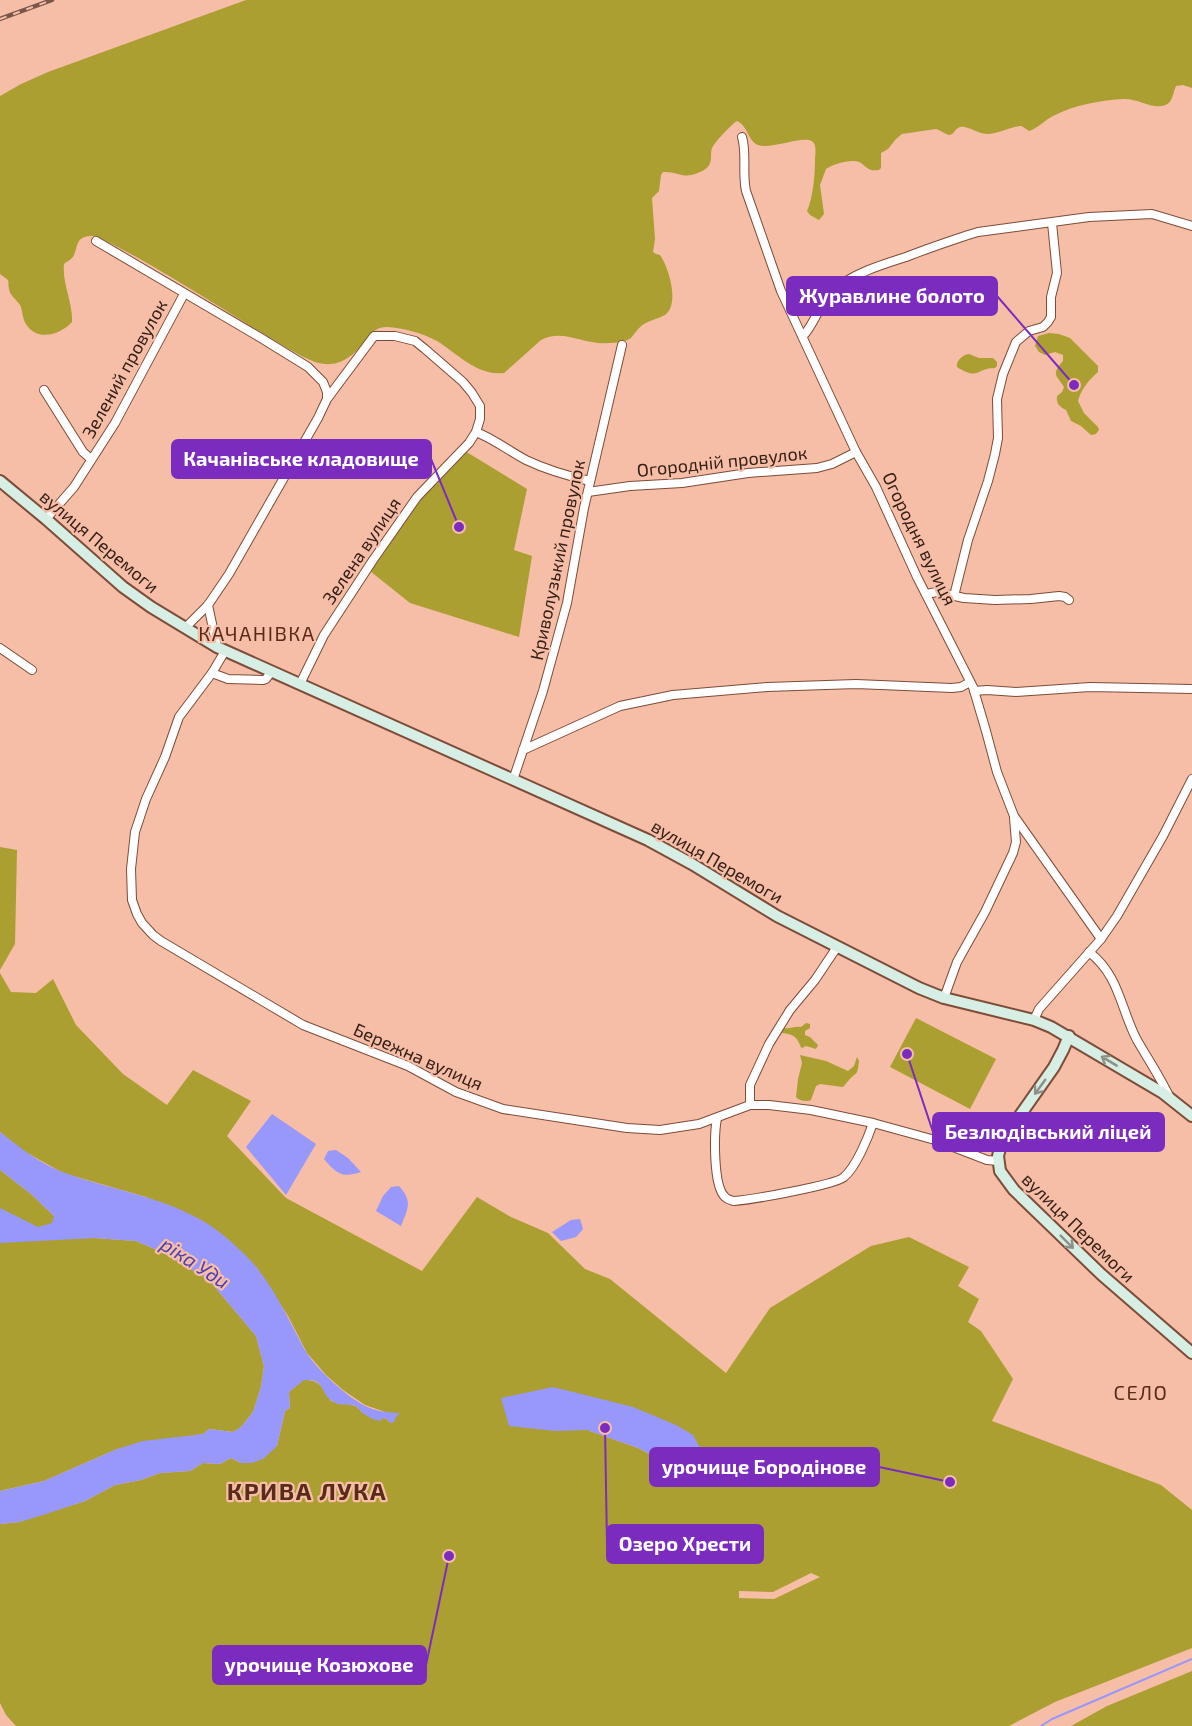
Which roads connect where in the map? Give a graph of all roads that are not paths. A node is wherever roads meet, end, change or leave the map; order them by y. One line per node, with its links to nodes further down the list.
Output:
1 (742, 137): 6 (street, Огородня вулиця)
2 (1053, 223): 3 (street); 6 (street); 18 (street)
3 (1192, 226)
4 (96, 241): 5 (street)
5 (184, 294): 9 (street); 12 (street, Зелений провулок)
6 (803, 336): 11 (street, Огородня вулиця)
7 (622, 345): 14 (street, Криволузький провулок)
8 (44, 390): 12 (street, Зелений провулок)
9 (327, 399): 10 (street); 20 (street)
10 (476, 432): 14 (street); 28 (street, Зелена вулиця)
11 (856, 452): 15 (street, Огородній провулок); 17 (street, Огородня вулиця)
12 (91, 459): 16 (street, Зелений провулок)
13 (0, 481): 16 (street, вулиця Перемоги)
14 (590, 481): 15 (street, Криволузький провулок)
15 (588, 492): 31 (street, Криволузький провулок)
16 (46, 519): 21 (street, вулиця Перемоги)
17 (926, 594): 18 (street); 27 (street, Огородня вулиця)
18 (954, 596): 19 (street)
19 (1069, 600)
20 (208, 605): 21 (street); 23 (street)
21 (185, 628): 23 (street, вулиця Перемоги)
22 (0, 648): 24 (street)
23 (221, 649): 25 (street, вулиця Перемоги); 26 (street, Бережна вулиця)
24 (32, 670)
25 (271, 672): 26 (street); 28 (street, вулиця Перемоги)
26 (212, 673): 44 (street, Бережна вулиця)
27 (970, 682): 30 (street, Огородня вулиця); 31 (street)
28 (300, 684): 33 (street, вулиця Перемоги)
29 (1192, 688): 30 (street)
30 (974, 691): 34 (street, Огородня вулиця)
31 (523, 750): 33 (street, Криволузький провулок)
32 (1192, 779): 35 (street)
33 (513, 780): 36 (street, вулиця Перемоги)
34 (1014, 816): 35 (street, Огородня вулиця); 38 (street)
35 (1101, 939): 37 (street)
36 (837, 947): 38 (street, вулиця Перемоги); 42 (street)
37 (1089, 952): 39 (street); 41 (street)
38 (944, 998): 39 (street, вулиця Перемоги)
39 (1034, 1020): 40 (street, вулиця Перемоги)
40 (1069, 1036): 41 (street, вулиця Перемоги, one-way to 40); 46 (street, one-way to 46)
41 (1170, 1098): 43 (street)
42 (750, 1105): 44 (street, Бережна вулиця); 45 (street, Бережна вулиця)
43 (1192, 1116)
44 (717, 1118): 45 (street)
45 (873, 1123): 46 (street, Бережна вулиця)
46 (998, 1161): 47 (street, вулиця Перемоги, one-way to 47)
47 (1192, 1353)

